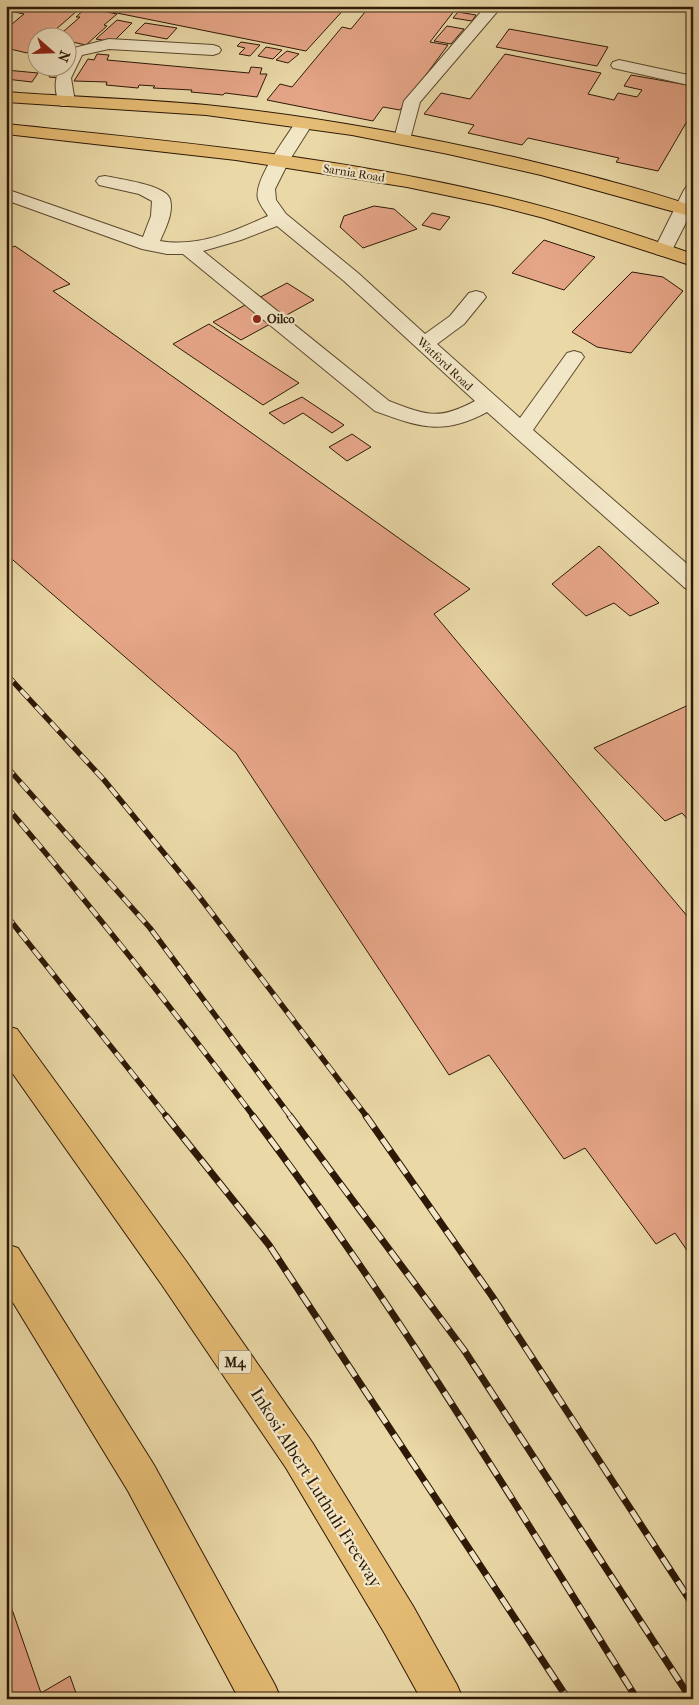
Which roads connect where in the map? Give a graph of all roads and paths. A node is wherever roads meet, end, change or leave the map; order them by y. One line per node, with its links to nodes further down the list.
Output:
1 (494, 6): 9 (street)
2 (213, 50): 6 (street)
3 (619, 65): 4 (street)
4 (693, 82)
5 (6, 97): 6 (main road)
6 (67, 102): 7 (main road)
7 (304, 122): 9 (main road); 10 (street, Watford Road)
8 (6, 129): 10 (main road, Sarnia Road)
9 (404, 139): 14 (main road)
10 (280, 161): 15 (street, Watford Road); 18 (main road, Sarnia Road)
11 (105, 181): 16 (street)
12 (693, 190): 14 (street)
13 (6, 194): 16 (street)
14 (688, 210): 18 (street)
15 (279, 218): 17 (street); 21 (street, Watford Road)
16 (149, 245): 17 (street)
17 (187, 248): 23 (street)
18 (664, 250): 19 (main road, Sarnia Road)
19 (693, 260)
20 (476, 297): 21 (street)
21 (424, 344): 23 (street, Watford Road)
22 (574, 357): 24 (street)
23 (488, 403): 24 (street, Watford Road)
24 (521, 432): 25 (street, Watford Road)
25 (693, 582)
26 (6, 1040): 29 (main road, Inkosi Albert Luthuli Freeway / M4)
27 (6, 1260): 28 (main road)
28 (261, 1699)
29 (443, 1699)

